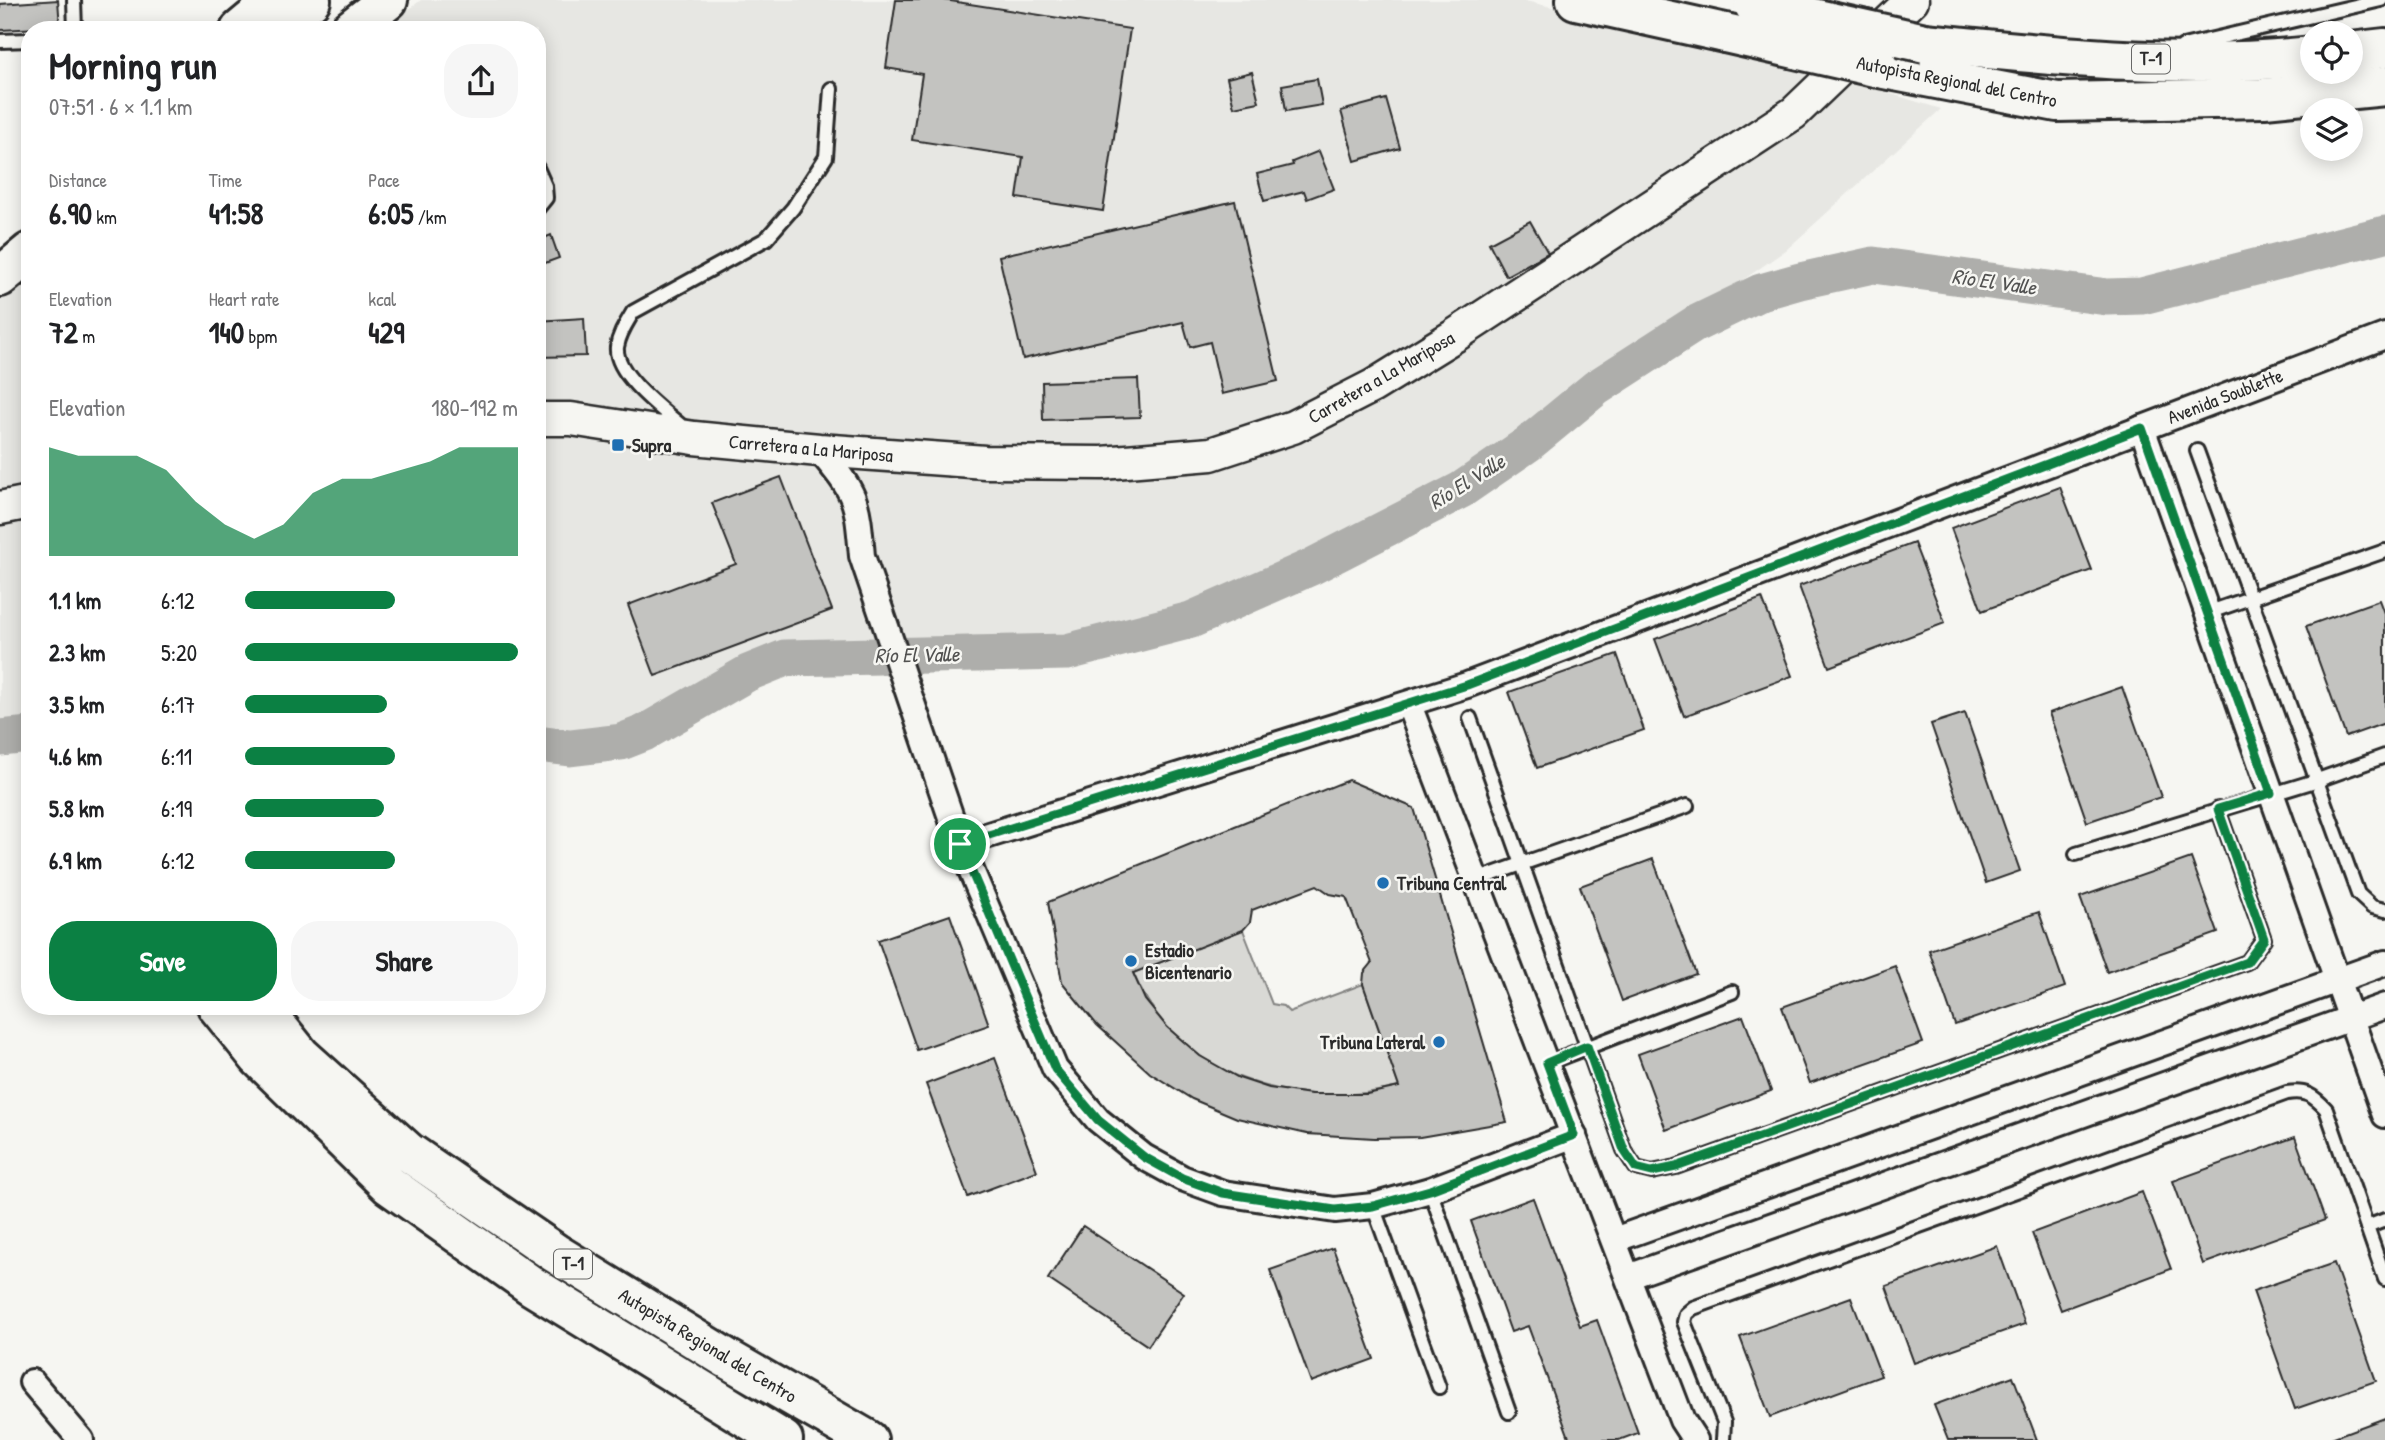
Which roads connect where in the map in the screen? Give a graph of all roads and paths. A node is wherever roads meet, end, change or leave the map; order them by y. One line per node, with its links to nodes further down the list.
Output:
1 (74, 0): 9 (lane)
2 (276, 0): 10 (highway)
3 (312, 0): 11 (highway)
4 (388, 0): 12 (highway)
5 (1576, 0): 8 (highway, Autopista Regional del Centro / T-1)
6 (1912, 0): 27 (street, Carretera a La Mariposa)
7 (2381, 0): 18 (lane)
8 (1736, 12): 18 (highway, Autopista Regional del Centro / T-1, bridge); 19 (highway, Autopista Regional del Centro / T-1, bridge)
9 (75, 21)
10 (251, 21)
11 (286, 21)
12 (361, 21)
13 (21, 40): 14 (lane)
14 (0, 41)
15 (2385, 48): 16 (highway)
16 (2363, 51)
17 (2300, 57): 18 (highway, Autopista Regional del Centro / T-1)
18 (2118, 58)
19 (2385, 86)
20 (831, 89): 26 (lane)
21 (21, 260): 22 (highway)
22 (0, 277)
23 (2385, 336): 25 (street, Avenida Soublette)
24 (546, 419): 26 (street, Carretera a La Mariposa)
25 (2142, 428): 33 (street); 34 (street, Avenida Soublette)
26 (694, 438): 27 (street, Carretera a La Mariposa)
27 (819, 450): 41 (street)
28 (2197, 451): 32 (lane)
29 (21, 504): 30 (street)
30 (0, 508)
31 (2385, 551): 32 (lane)
32 (2250, 598): 33 (lane); 37 (lane)
33 (2207, 613): 38 (street)
34 (1409, 705): 41 (street, Avenida Soublette); 44 (street)
35 (1470, 718): 43 (lane)
36 (2385, 756): 37 (lane)
37 (2315, 781): 38 (lane); 45 (lane)
38 (2271, 793): 40 (lane); 47 (street)
39 (1687, 806): 43 (lane)
40 (2218, 809): 42 (lane); 53 (lane)
41 (960, 844): 60 (street)
42 (2076, 854)
43 (1523, 865): 44 (lane); 53 (lane)
44 (1476, 880): 56 (street)
45 (2385, 910)
46 (2385, 963): 47 (street)
47 (2337, 980): 52 (street); 63 (street)
48 (1732, 992): 53 (lane)
49 (2385, 1006): 52 (street)
50 (224, 1015): 55 (highway, T-1)
51 (268, 1015): 54 (highway, Autopista Regional del Centro / T-1)
52 (2350, 1018): 57 (street); 64 (street)
53 (1587, 1046): 56 (lane)
54 (302, 1057): 55 (highway); 71 (highway, Autopista Regional del Centro / T-1)
55 (260, 1059): 70 (highway, T-1)
56 (1547, 1063): 58 (street)
57 (2385, 1115)
58 (1574, 1135): 59 (street); 63 (street)
59 (1430, 1190): 60 (street); 68 (lane)
60 (1373, 1206): 67 (lane)
61 (2385, 1220): 62 (lane)
62 (2367, 1227): 65 (lane); 73 (lane)
63 (1614, 1241): 64 (street)
64 (1628, 1277): 72 (street)
65 (2385, 1279)
66 (32, 1382): 69 (street)
67 (1439, 1387)
68 (1509, 1412)
69 (81, 1440)
70 (783, 1440)
71 (868, 1440)
72 (1695, 1440)
73 (1723, 1440)

